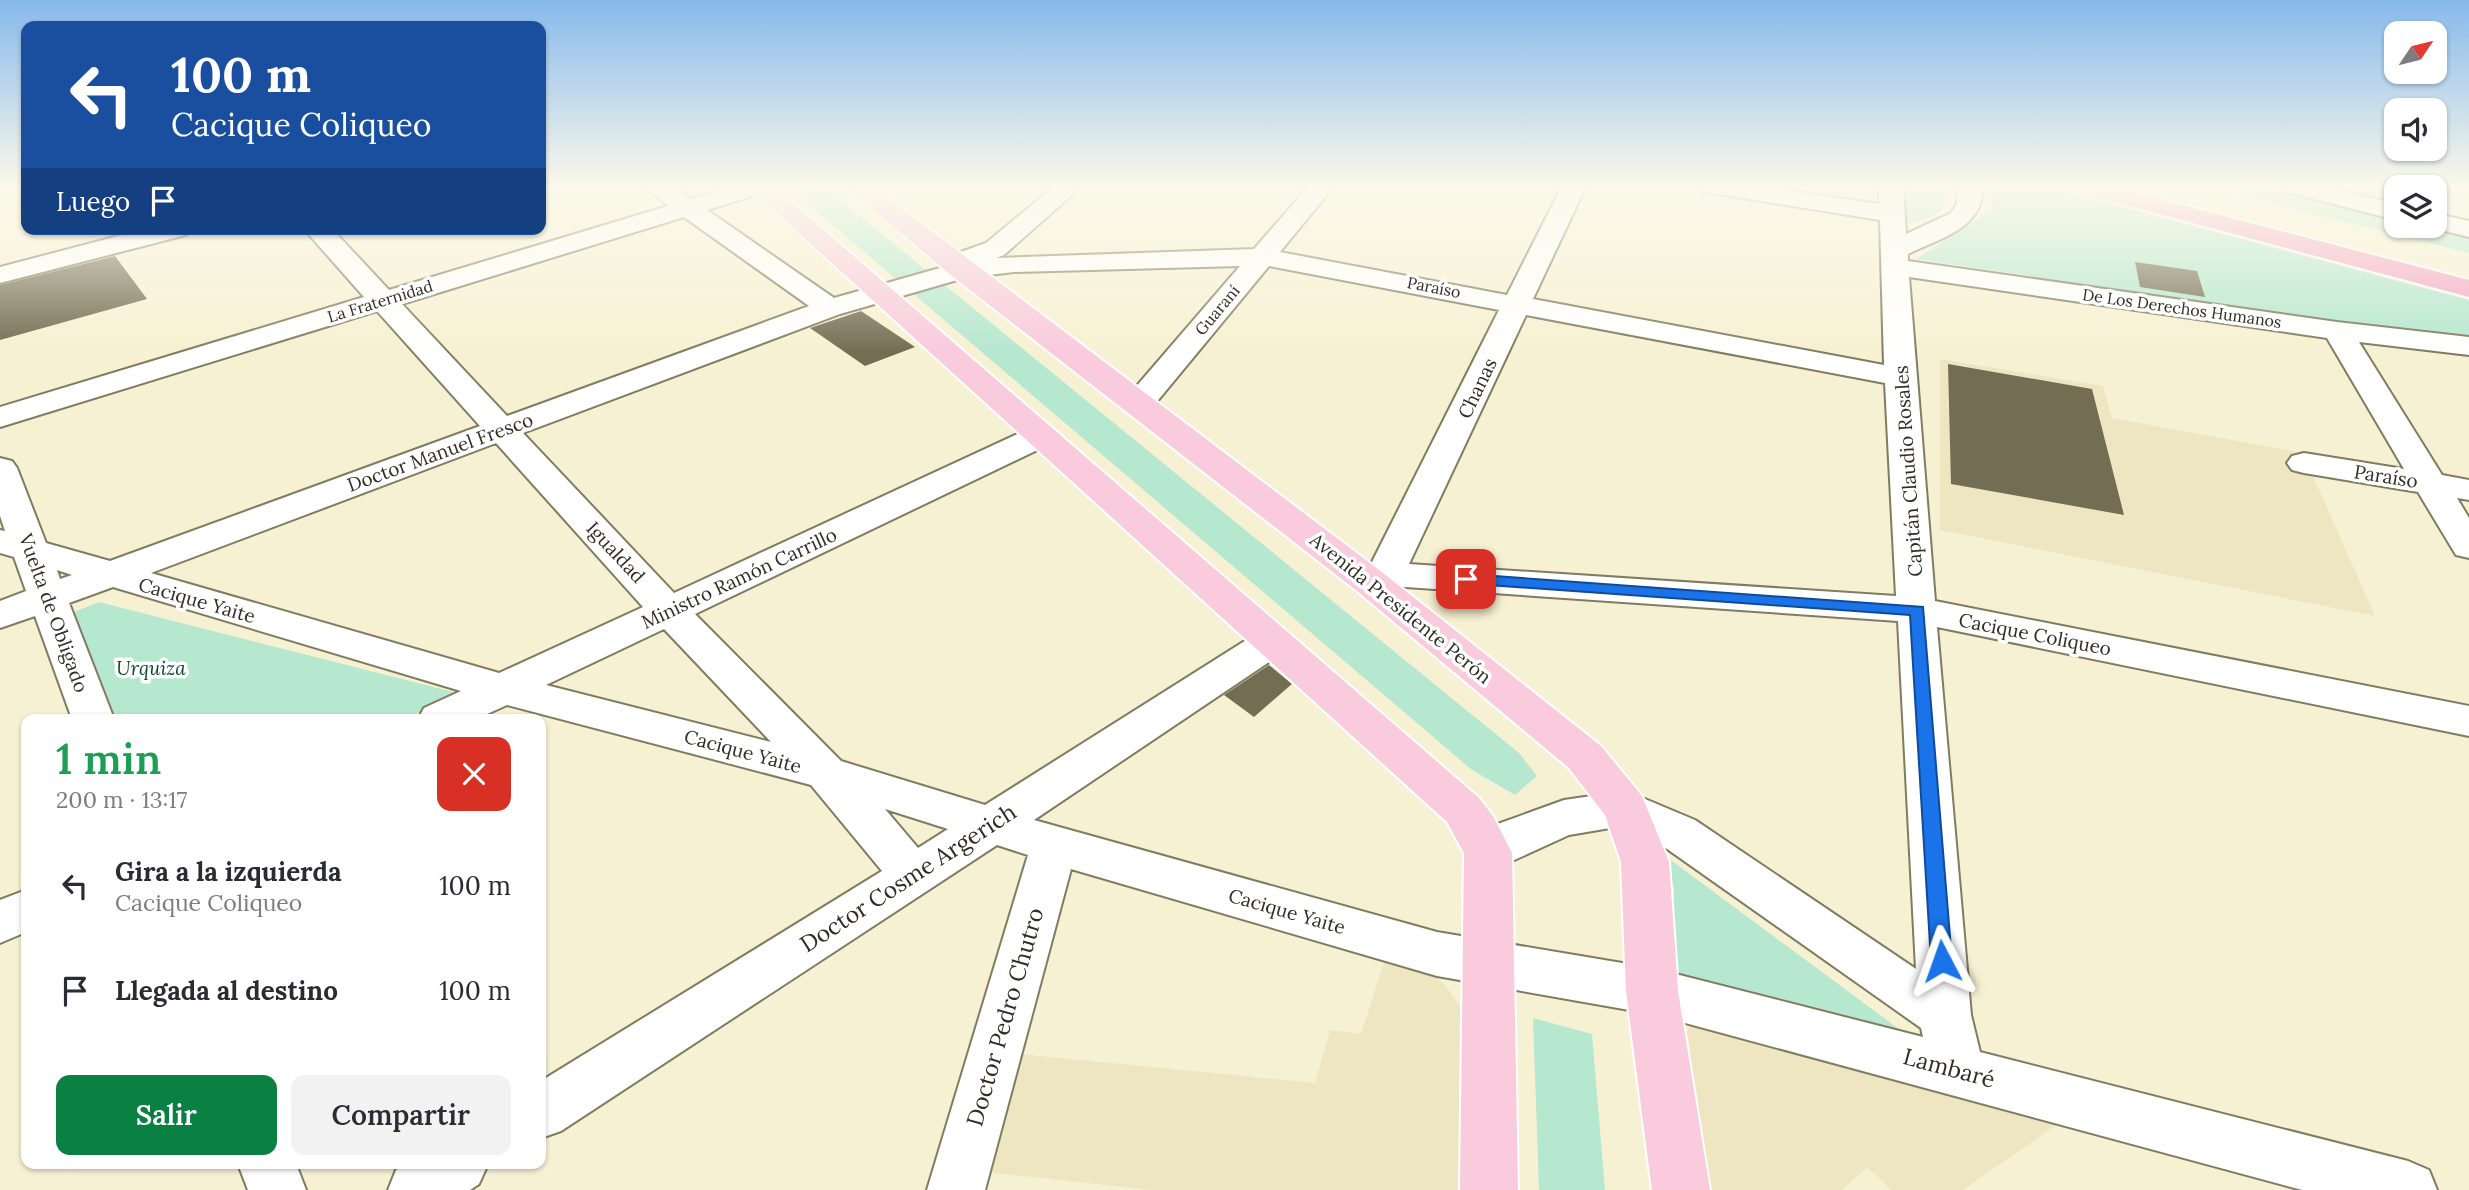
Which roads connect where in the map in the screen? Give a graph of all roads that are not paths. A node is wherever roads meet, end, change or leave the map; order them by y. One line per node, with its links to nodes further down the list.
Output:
1 (129, 242): 19 (street)
2 (329, 242): 22 (street, Igualdad)
3 (574, 242): 22 (street, La Fraternidad)
4 (736, 242): 24 (street)
5 (823, 242): 21 (main road)
6 (927, 242): 17 (main road, Avenida Presidente Perón)
7 (1018, 242): 14 (street)
8 (1275, 242): 15 (street, Guaraní)
9 (1547, 242): 23 (street, Chanas)
10 (1895, 242): 16 (street, Capitán Claudio Rosales)
11 (1922, 242): 16 (street)
12 (2291, 242): 20 (highway)
13 (2378, 242): 18 (highway)
14 (1005, 256): 15 (street, Paraíso); 17 (street, Paraíso)
15 (1262, 257): 23 (street, Paraíso); 28 (street, Guaraní)
16 (1896, 258): 25 (street, De Los Derechos Humanos); 27 (street, Capitán Claudio Rosales)
17 (956, 265): 21 (street, Paraíso); 28 (main road, Avenida Presidente Perón)
18 (2469, 265)
19 (0, 275)
20 (2469, 289)
21 (881, 293): 24 (street, Doctor Manuel Fresco); 31 (main road)
22 (383, 300): 29 (street, La Fraternidad); 30 (street, Igualdad)
23 (1518, 303): 27 (street, Paraíso); 39 (street, Chanas)
24 (830, 308): 30 (street, Doctor Manuel Fresco)
25 (2337, 331): 26 (street, De Los Derechos Humanos); 34 (street)
26 (2469, 346)
27 (1900, 377): 41 (street, Capitán Claudio Rosales)
28 (1139, 403): 39 (main road, Avenida Presidente Perón)
29 (0, 417)
30 (502, 429): 38 (street, Doctor Manuel Fresco); 42 (street, Igualdad)
31 (1040, 436): 42 (street, Ministro Ramón Carrillo); 44 (main road)
32 (2304, 463): 34 (street, Paraíso)
33 (0, 468): 36 (street, Vuelta de Obligado)
34 (2429, 483): 35 (street, Paraíso); 37 (street)
35 (2469, 490)
36 (16, 546): 38 (street, Cacique Yaite); 40 (street, Vuelta de Obligado)
37 (2469, 547)
38 (109, 575): 40 (street, Doctor Manuel Fresco); 45 (street, Cacique Yaite)
39 (1378, 578): 41 (street, Cacique Coliqueo); 50 (main road, Avenida Presidente Perón)
40 (47, 598): 43 (street, Doctor Manuel Fresco); 46 (street, Vuelta de Obligado)
41 (1918, 610): 48 (street, Cacique Coliqueo); 59 (street, Capitán Claudio Rosales)
42 (669, 611): 45 (street, Ministro Ramón Carrillo); 49 (street, Igualdad)
43 (0, 615)
44 (1273, 640): 51 (street, Doctor Cosme Argerich); 53 (main road)
45 (503, 689): 47 (street, Ministro Ramón Carrillo); 49 (street, Cacique Yaite)
46 (91, 714)
47 (450, 714)
48 (2469, 721)
49 (825, 773): 51 (street, Cacique Yaite); 54 (street, Igualdad)
50 (1626, 808): 53 (street); 58 (main road, Avenida Presidente Perón); 59 (street)
51 (992, 824): 52 (street, Cacique Yaite); 54 (street, Doctor Cosme Argerich)
52 (1054, 845): 57 (street, Cacique Yaite); 66 (street, Doctor Pedro Chutro)
53 (1488, 853): 57 (main road)
54 (913, 876): 61 (street, Doctor Cosme Argerich)
55 (21, 912): 56 (street)
56 (0, 922)
57 (1486, 964): 58 (street, Lambaré); 67 (main road)
58 (1652, 991): 60 (street, Lambaré); 68 (main road, Avenida Presidente Perón)
59 (1945, 1015): 60 (street, Capitán Claudio Rosales)
60 (1956, 1069): 69 (street, Lambaré)
61 (546, 1109)
62 (269, 1169): 64 (street)
63 (450, 1169): 65 (street)
64 (277, 1190)
65 (417, 1190)
66 (956, 1190)
67 (1489, 1190)
68 (1681, 1190)
69 (2408, 1190)

